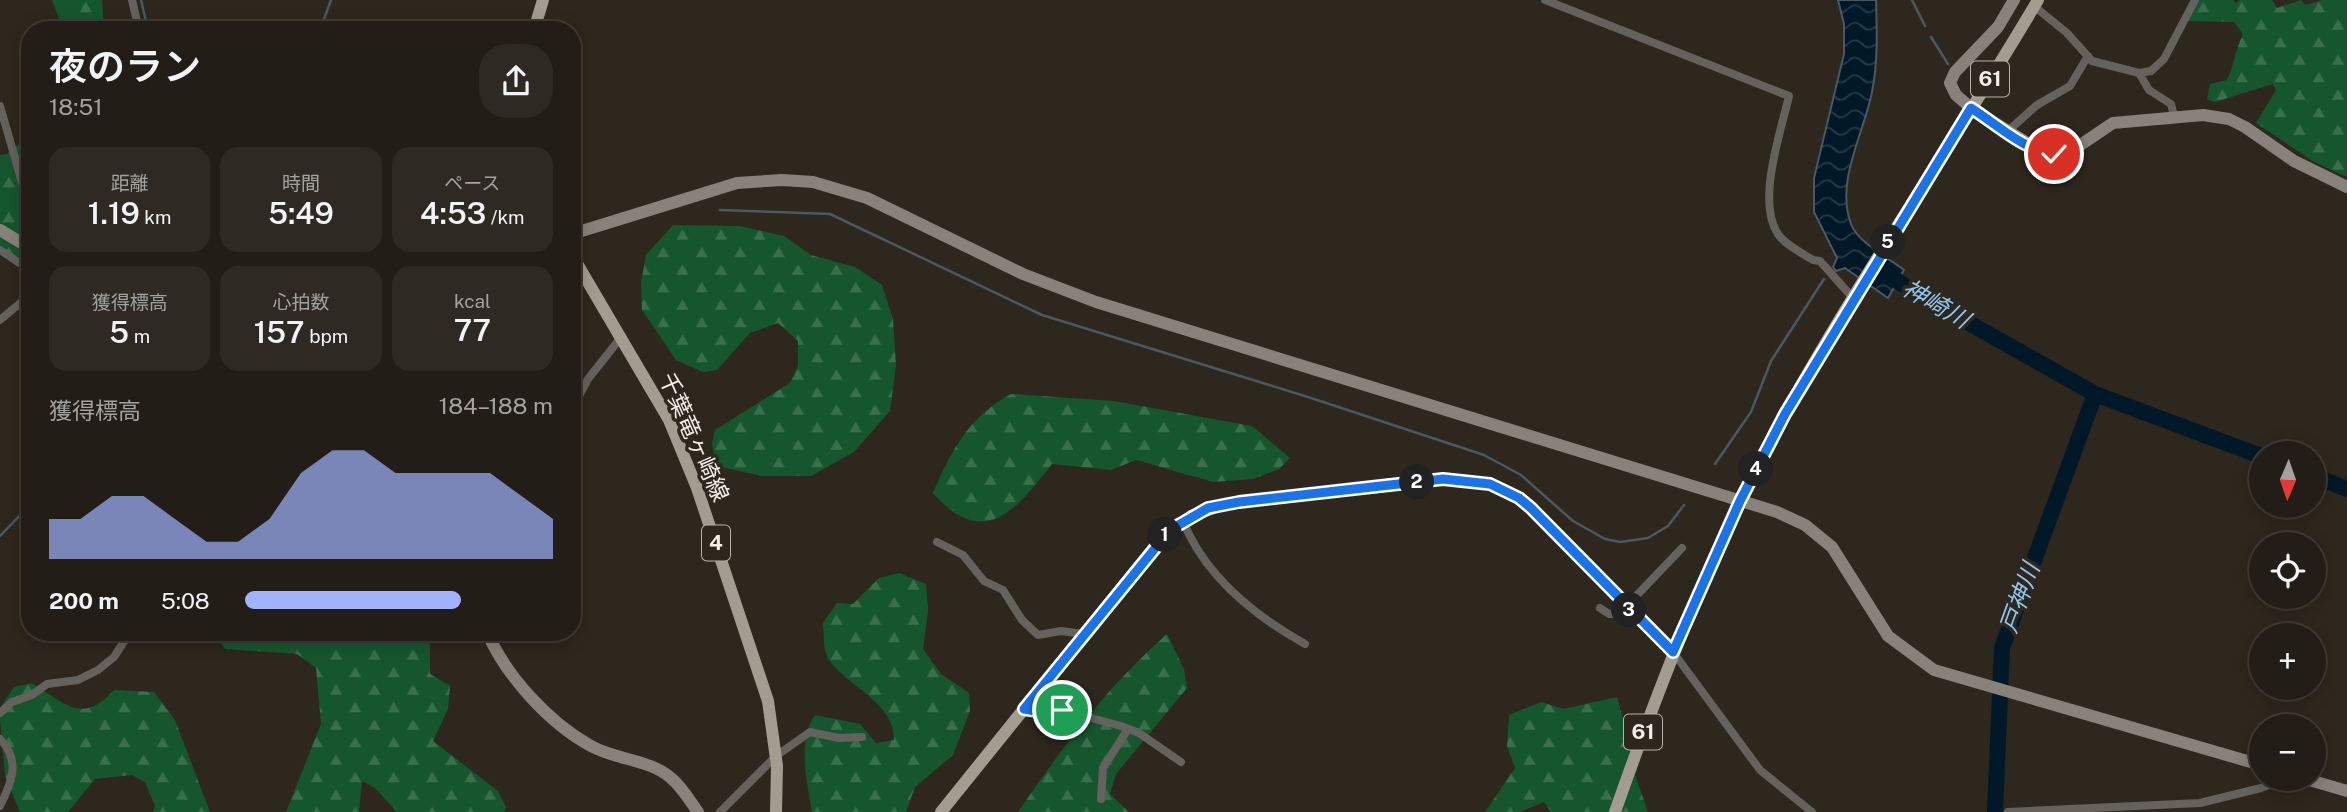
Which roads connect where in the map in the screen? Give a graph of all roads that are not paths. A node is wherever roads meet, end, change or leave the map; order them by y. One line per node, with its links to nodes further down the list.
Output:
1 (132, 0): 7 (street)
2 (543, 0): 8 (main road)
3 (1545, 0): 23 (street)
4 (2014, 0): 12 (street)
5 (2195, 0): 10 (street)
6 (2036, 3): 9 (street); 12 (main road, 61)
7 (137, 21)
8 (537, 21)
9 (2088, 56): 10 (street); 14 (street)
10 (2139, 73): 13 (street)
11 (0, 106): 15 (street)
12 (1971, 108): 14 (street); 23 (main road, 61)
13 (2174, 116): 14 (street); 16 (street)
14 (2008, 131)
15 (21, 179)
16 (2347, 187)
17 (0, 230): 19 (street)
18 (581, 231): 28 (street)
19 (21, 243)
20 (0, 250): 21 (street)
21 (21, 264)
22 (581, 270): 26 (main road, 千葉竜ヶ崎線 / 4)
23 (1854, 297): 28 (main road, 61)
24 (21, 302): 25 (street)
25 (0, 320)
26 (622, 336): 27 (street); 44 (main road, 千葉竜ヶ崎線 / 4)
27 (581, 392)
28 (1740, 501): 38 (main road, 61); 45 (street)
29 (1183, 521): 33 (main road); 34 (main road); 37 (street)
30 (937, 542): 34 (street)
31 (1682, 548): 33 (street)
32 (1600, 608): 33 (street)
33 (1626, 608): 38 (main road)
34 (1084, 634): 39 (main road)
35 (124, 641): 40 (street)
36 (492, 641): 52 (street)
37 (1305, 644)
38 (1673, 652): 56 (main road, 61); 57 (street)
39 (1024, 709): 41 (street); 55 (main road)
40 (0, 713)
41 (1128, 729): 46 (street); 50 (street)
42 (862, 737): 44 (street)
43 (0, 739): 51 (street)
44 (776, 755): 53 (street); 54 (main road, 千葉竜ヶ崎線 / 4)
45 (2249, 761)
46 (1181, 762)
47 (2326, 785): 49 (street)
48 (2249, 789): 58 (street)
49 (2347, 791)
50 (1101, 799)
51 (0, 806)
52 (698, 812)
53 (720, 812)
54 (776, 812)
55 (941, 812)
56 (1615, 812)
57 (1812, 812)
58 (2008, 812)

